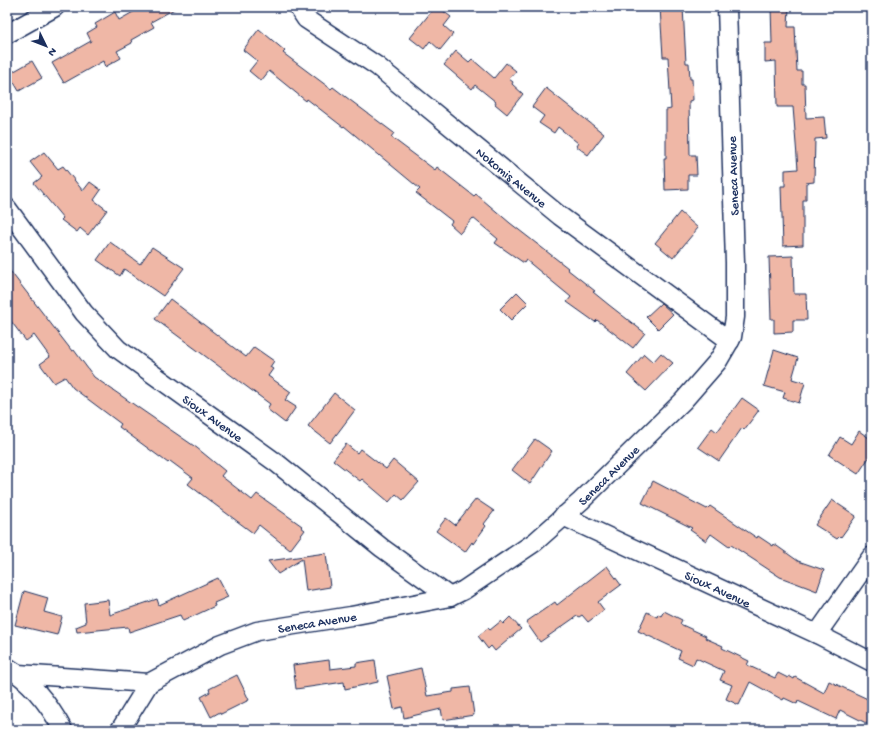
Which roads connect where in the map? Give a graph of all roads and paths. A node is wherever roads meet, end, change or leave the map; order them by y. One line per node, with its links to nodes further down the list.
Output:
1 (55, 7): 4 (street)
2 (298, 7): 6 (street, Nokomis Avenue)
3 (727, 7): 6 (street, Seneca Avenue)
4 (7, 34)
5 (7, 208): 9 (street, Sioux Avenue)
6 (730, 341): 7 (street, Seneca Avenue)
7 (563, 516): 9 (street, Seneca Avenue); 10 (street, Sioux Avenue)
8 (872, 556): 10 (street)
9 (450, 597): 13 (street, Seneca Avenue)
10 (817, 634): 11 (street, Sioux Avenue)
11 (872, 662)
12 (13, 670): 13 (street); 14 (street)
13 (149, 683): 15 (street)
14 (63, 730)
15 (120, 730)

